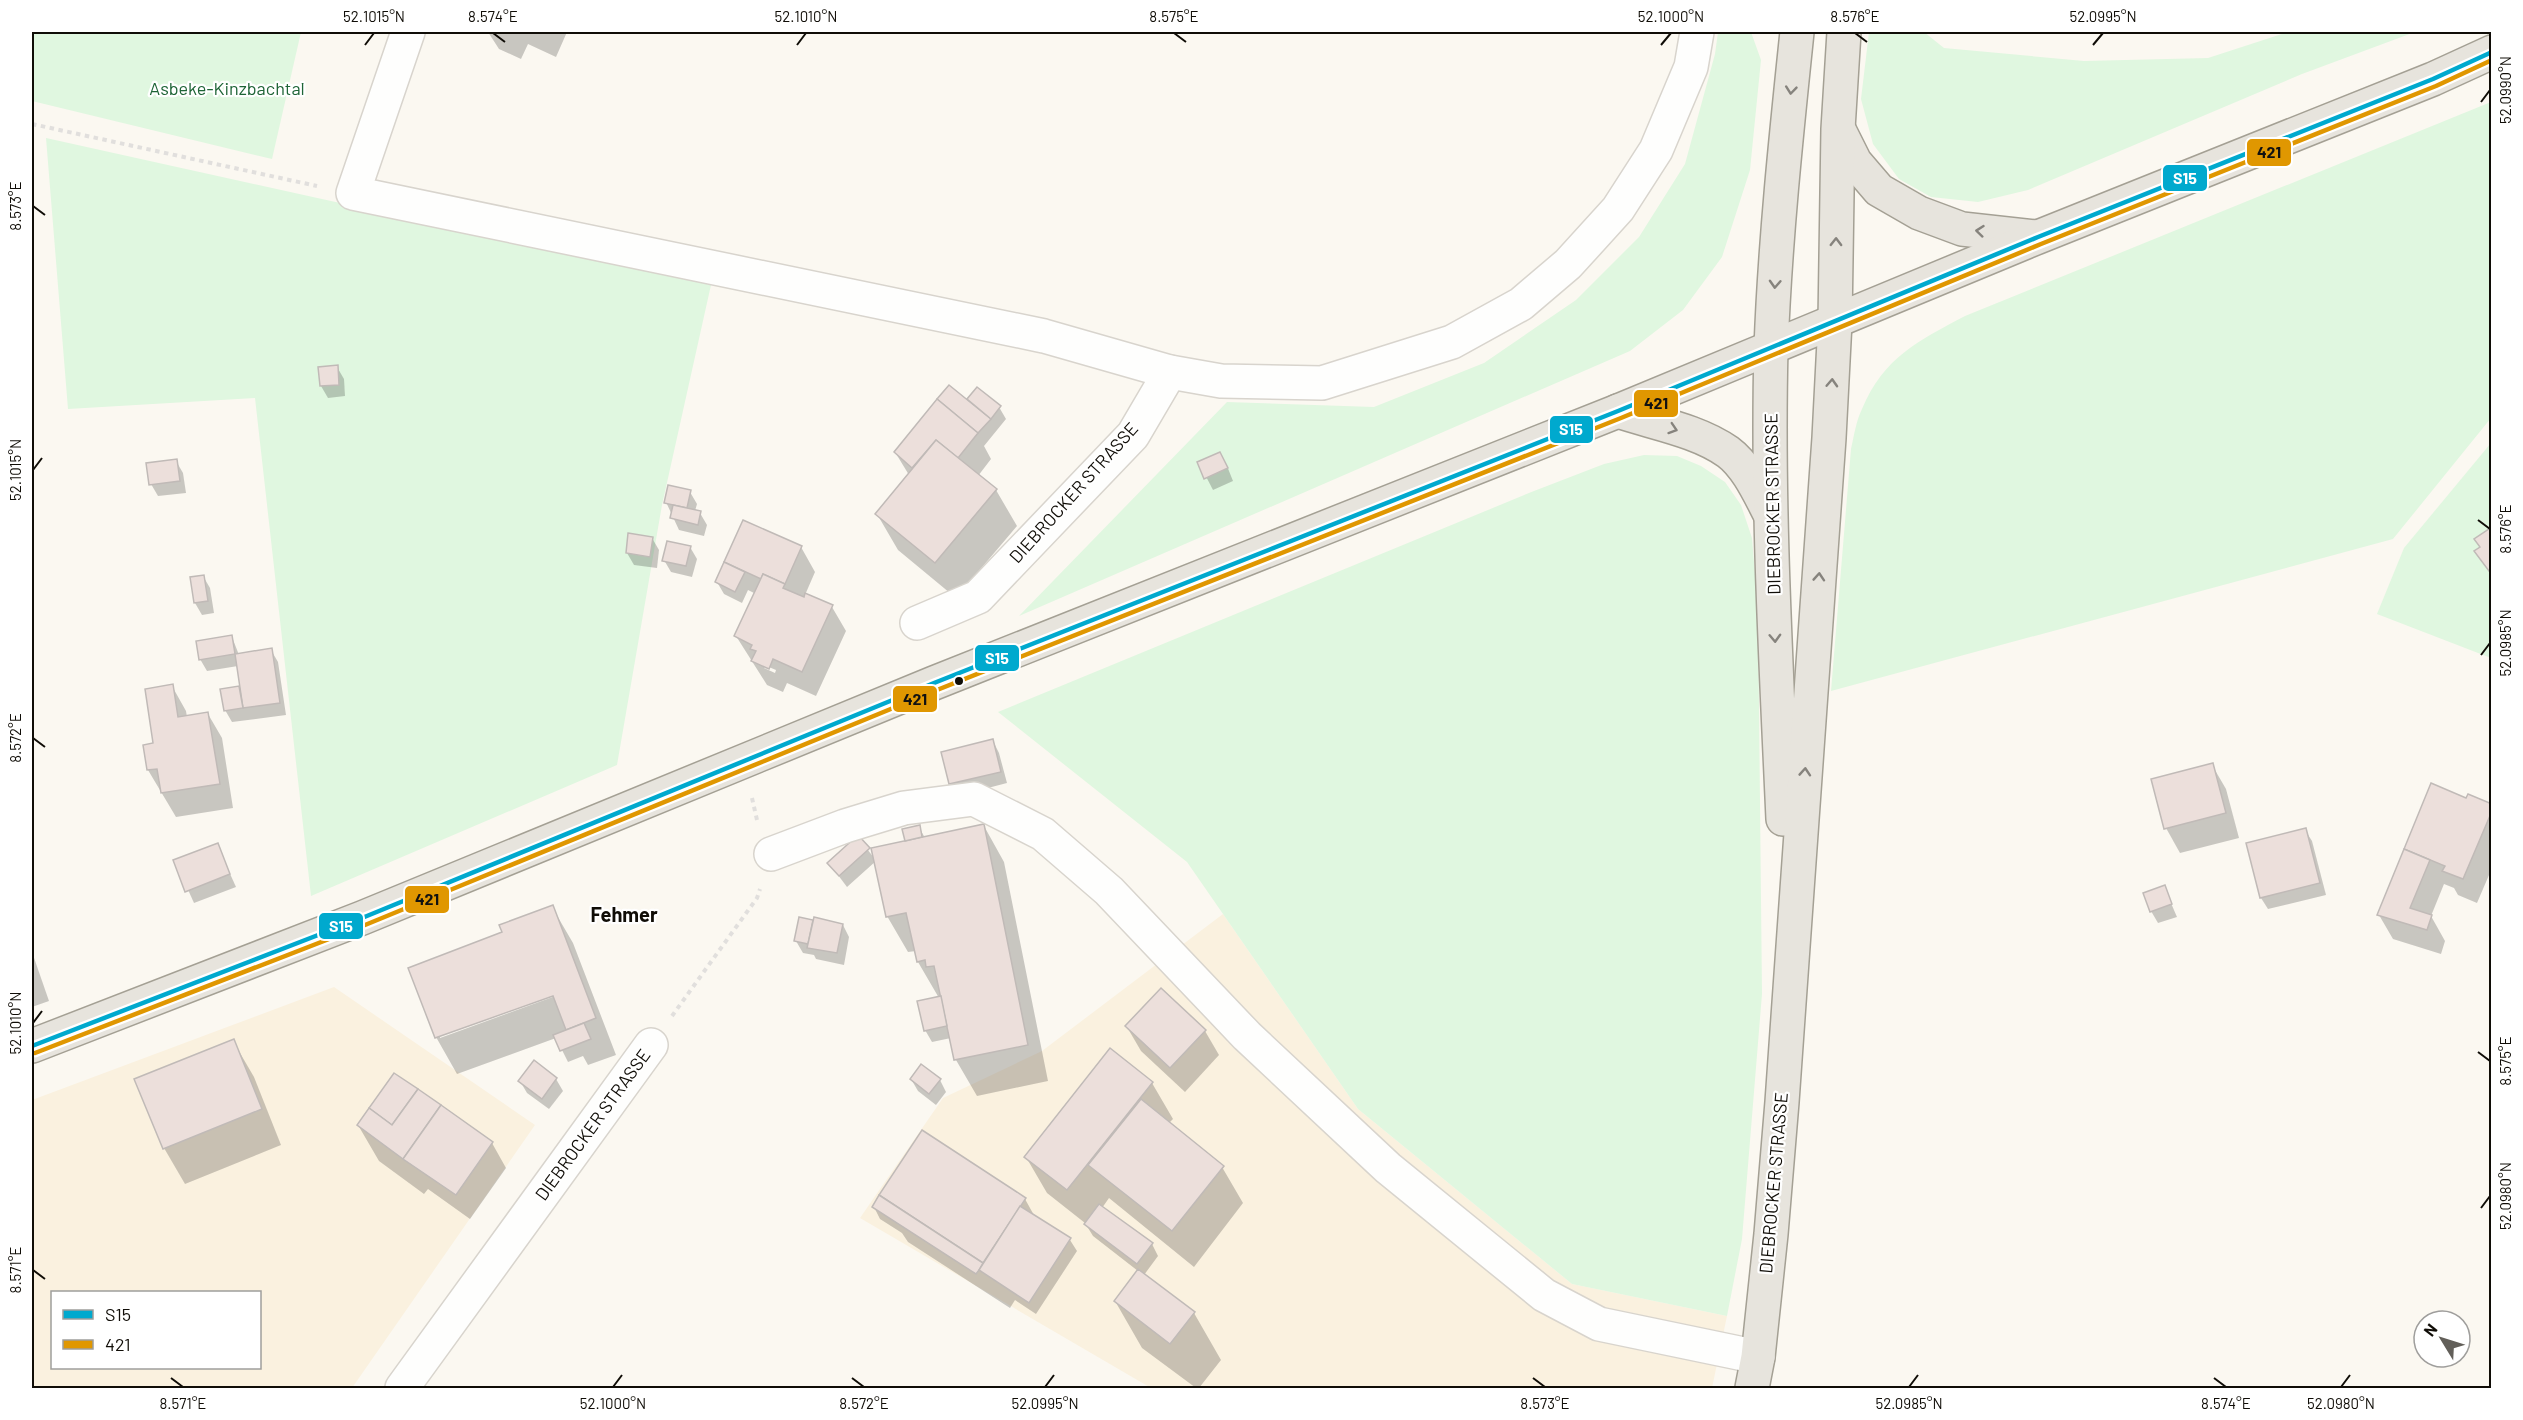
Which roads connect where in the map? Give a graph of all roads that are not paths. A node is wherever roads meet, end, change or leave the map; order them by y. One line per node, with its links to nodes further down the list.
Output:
1 (408, 32): 10 (street)
2 (1697, 32): 10 (street)
3 (1797, 32): 9 (main road, DIEBROCKER STRASSE, one-way to 9)
4 (1844, 32): 6 (main road, DIEBROCKER STRASSE)
5 (2492, 51): 7 (main road)
6 (1838, 129): 7 (main road, one-way to 6); 8 (main road, DIEBROCKER STRASSE, one-way to 6)
7 (2038, 237): 8 (main road)
8 (1835, 322): 9 (main road); 15 (main road, DIEBROCKER STRASSE, one-way to 8)
9 (1772, 348): 11 (main road); 12 (main road, DIEBROCKER STRASSE)
10 (1170, 372): 13 (street, DIEBROCKER STRASSE)
11 (1618, 411): 12 (main road, one-way to 12); 17 (main road)
12 (1770, 514): 15 (main road, DIEBROCKER STRASSE, one-way to 15)
13 (917, 623)
14 (771, 854): 18 (street)
15 (1790, 977): 18 (main road, DIEBROCKER STRASSE)
16 (651, 1045): 19 (street, DIEBROCKER STRASSE)
17 (32, 1046)
18 (1758, 1357): 20 (main road, DIEBROCKER STRASSE)
19 (402, 1389)
20 (1752, 1389)

